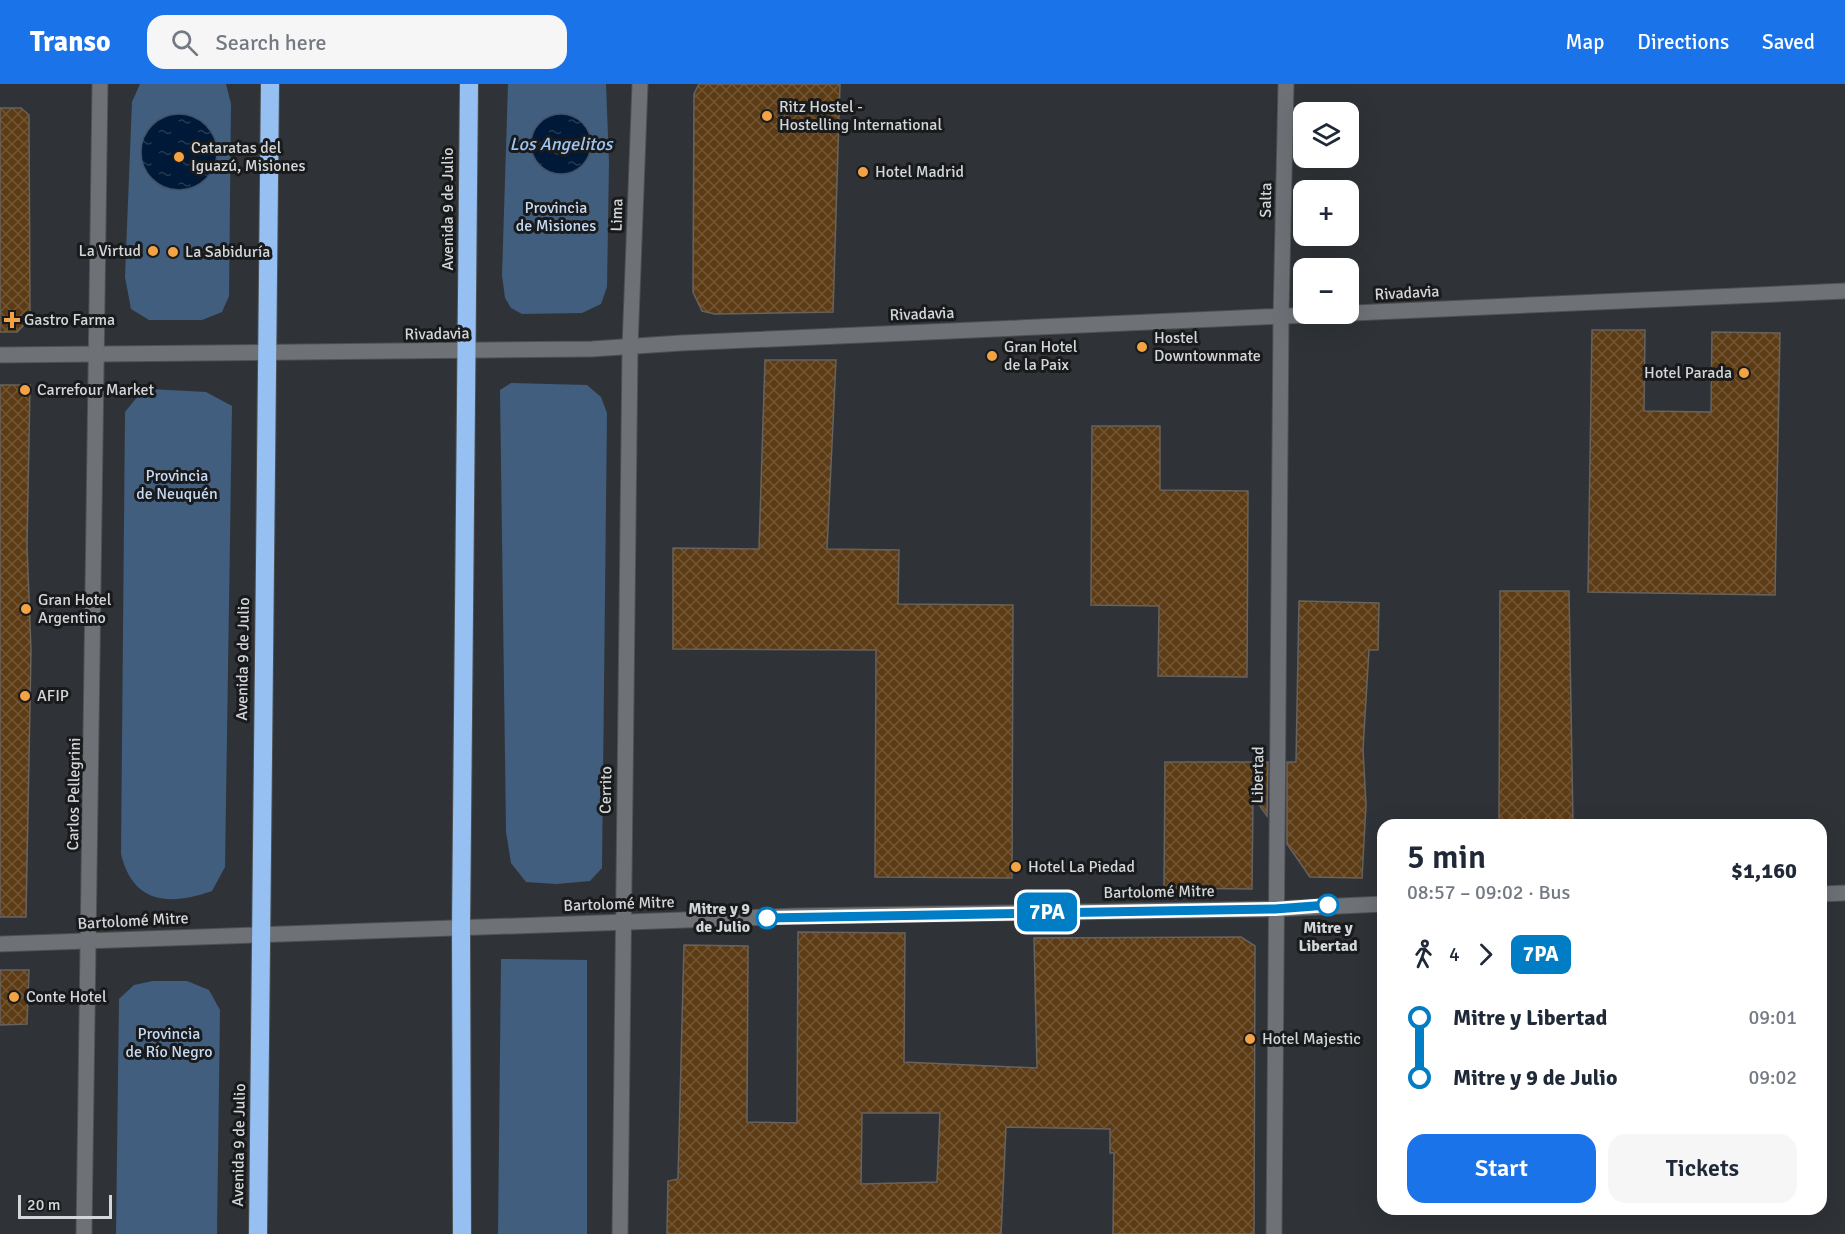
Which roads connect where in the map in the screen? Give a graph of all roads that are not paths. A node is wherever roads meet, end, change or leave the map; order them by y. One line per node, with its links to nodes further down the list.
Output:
1 (99, 84): 11 (street, Carlos Pellegrini)
2 (270, 84): 10 (highway, Avenida 9 de Julio)
3 (468, 84): 9 (highway, Avenida 9 de Julio)
4 (640, 84): 8 (street, Lima)
5 (1286, 84): 7 (street, Salta)
6 (1845, 291): 7 (street, Rivadavia)
7 (1281, 317): 8 (street, Rivadavia); 16 (street, Libertad)
8 (630, 347): 9 (street, Rivadavia); 17 (street, Cerrito)
9 (466, 351): 10 (street, Rivadavia); 18 (highway, Avenida 9 de Julio)
10 (266, 352): 11 (street, Rivadavia); 19 (highway, Avenida 9 de Julio)
11 (98, 354): 12 (street, Rivadavia); 20 (street, Carlos Pellegrini)
12 (0, 355)
13 (1845, 893): 14 (street)
14 (1827, 894)
15 (1377, 904): 16 (street, Bartolomé Mitre)
16 (1275, 909): 17 (street, Bartolomé Mitre); 26 (street, Libertad)
17 (622, 921): 18 (street, Bartolomé Mitre); 25 (street, Cerrito)
18 (460, 928): 19 (street, Bartolomé Mitre); 24 (highway, Avenida 9 de Julio)
19 (260, 935): 20 (street, Bartolomé Mitre); 23 (highway, Avenida 9 de Julio)
20 (89, 941): 21 (street, Bartolomé Mitre); 22 (street, Carlos Pellegrini)
21 (0, 944)
22 (84, 1234)
23 (258, 1234)
24 (462, 1234)
25 (620, 1234)
26 (1274, 1234)

